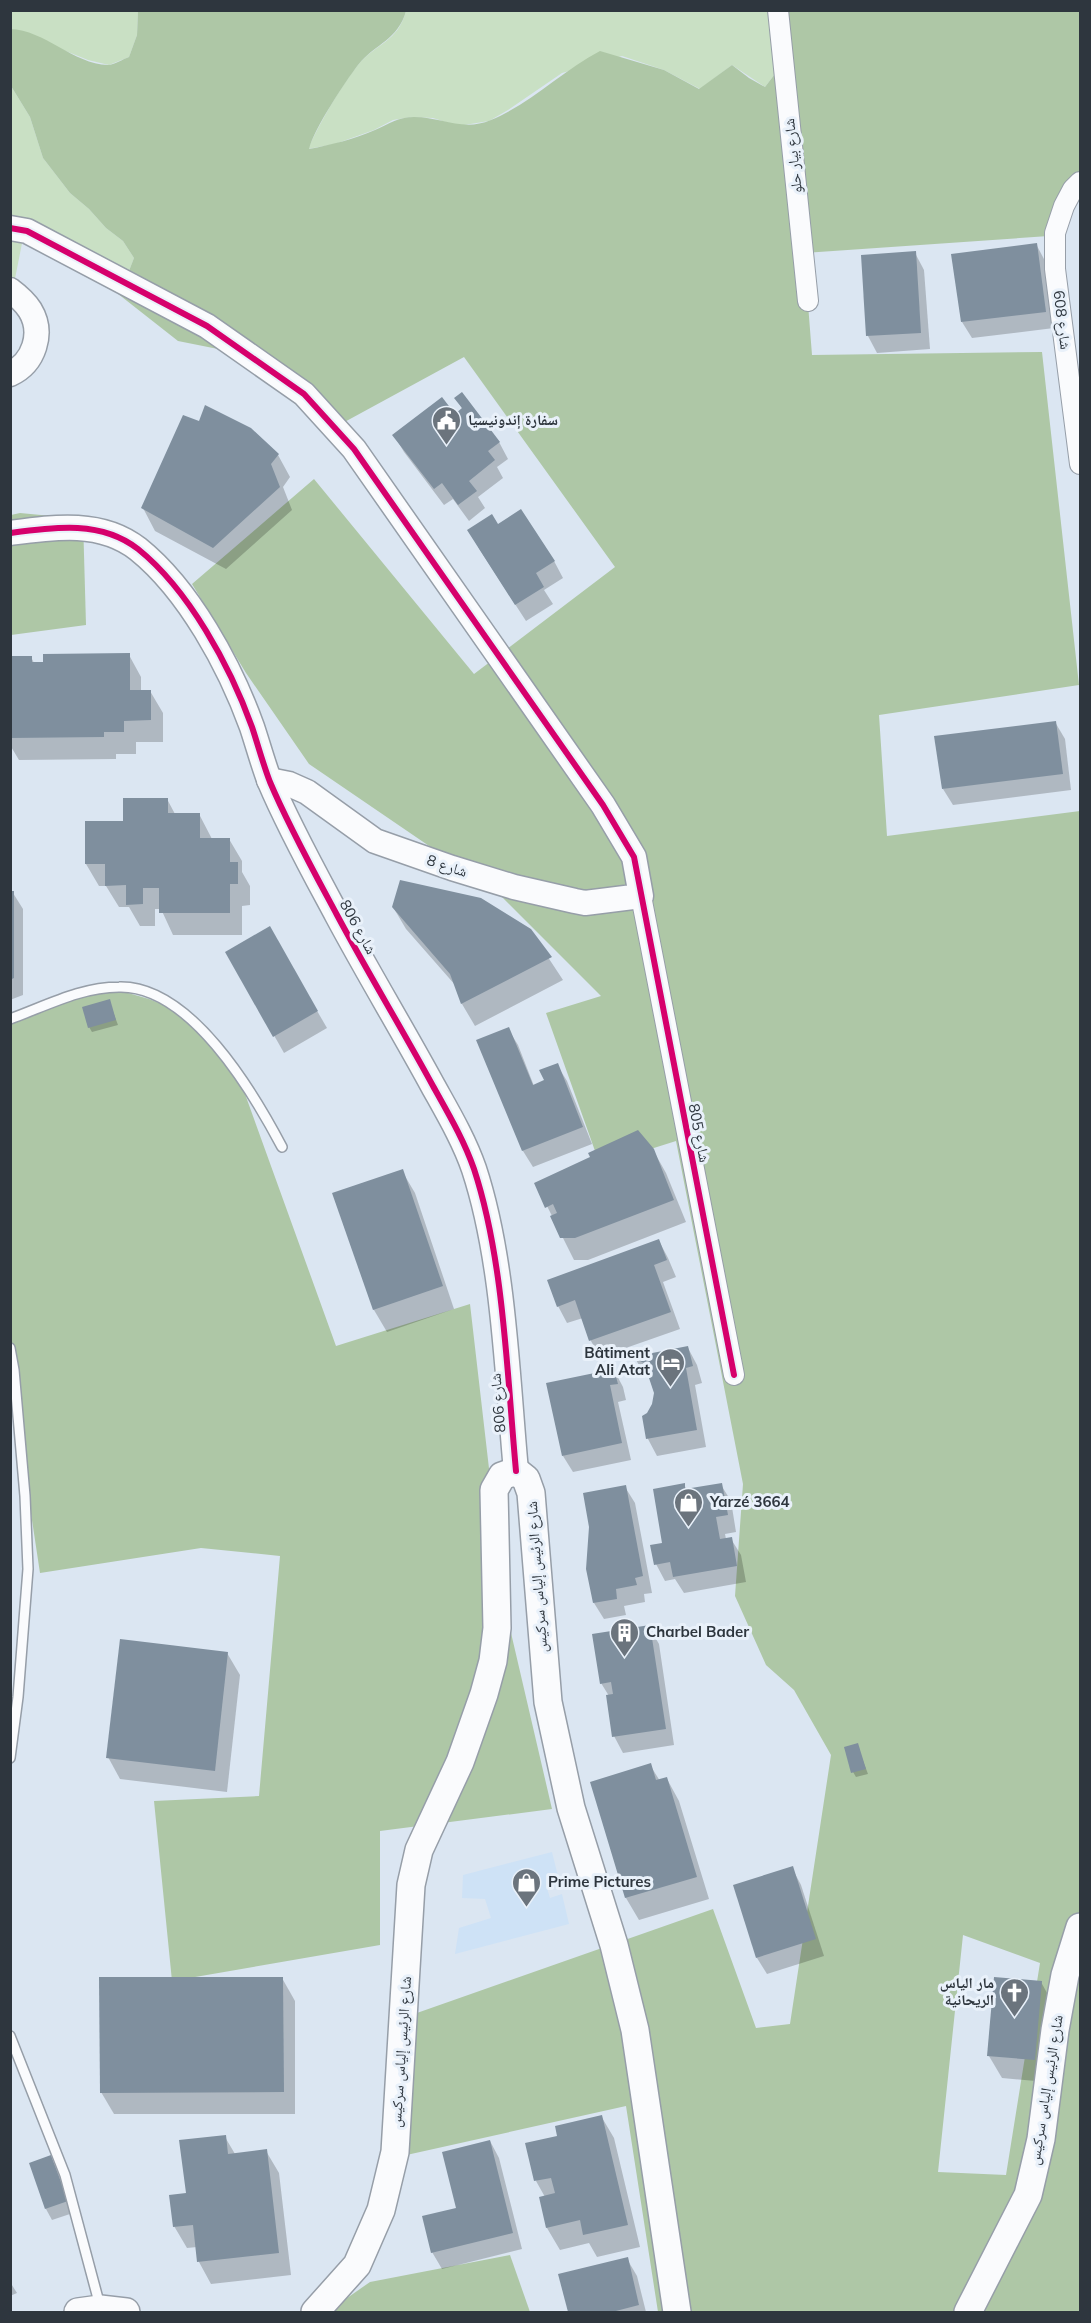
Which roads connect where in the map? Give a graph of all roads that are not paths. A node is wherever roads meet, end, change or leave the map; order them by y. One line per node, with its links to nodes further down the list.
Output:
1 (778, 10): 5 (street, شارع بيار حلو)
2 (1080, 182): 7 (street, شارع 608)
3 (10, 228): 10 (street)
4 (10, 290): 6 (street)
5 (808, 301)
6 (10, 374)
7 (1080, 464)
8 (10, 533): 9 (street, شارع 806)
9 (269, 780): 10 (street, شارع 8); 15 (street, شارع 806)
10 (641, 896): 14 (street, شارع 805)
11 (10, 1019): 12 (lane)
12 (282, 1147)
13 (10, 1348): 16 (lane)
14 (734, 1375)
15 (516, 1471): 20 (main road, شارع الرئيس إلياس سركيس); 21 (main road, شارع الرئيس إلياس سركيس)
16 (10, 1758)
17 (1080, 1927): 22 (main road, شارع الرئيس إلياس سركيس)
18 (10, 2036): 19 (lane)
19 (101, 2311)
20 (315, 2313)
21 (677, 2313)
22 (968, 2313)

